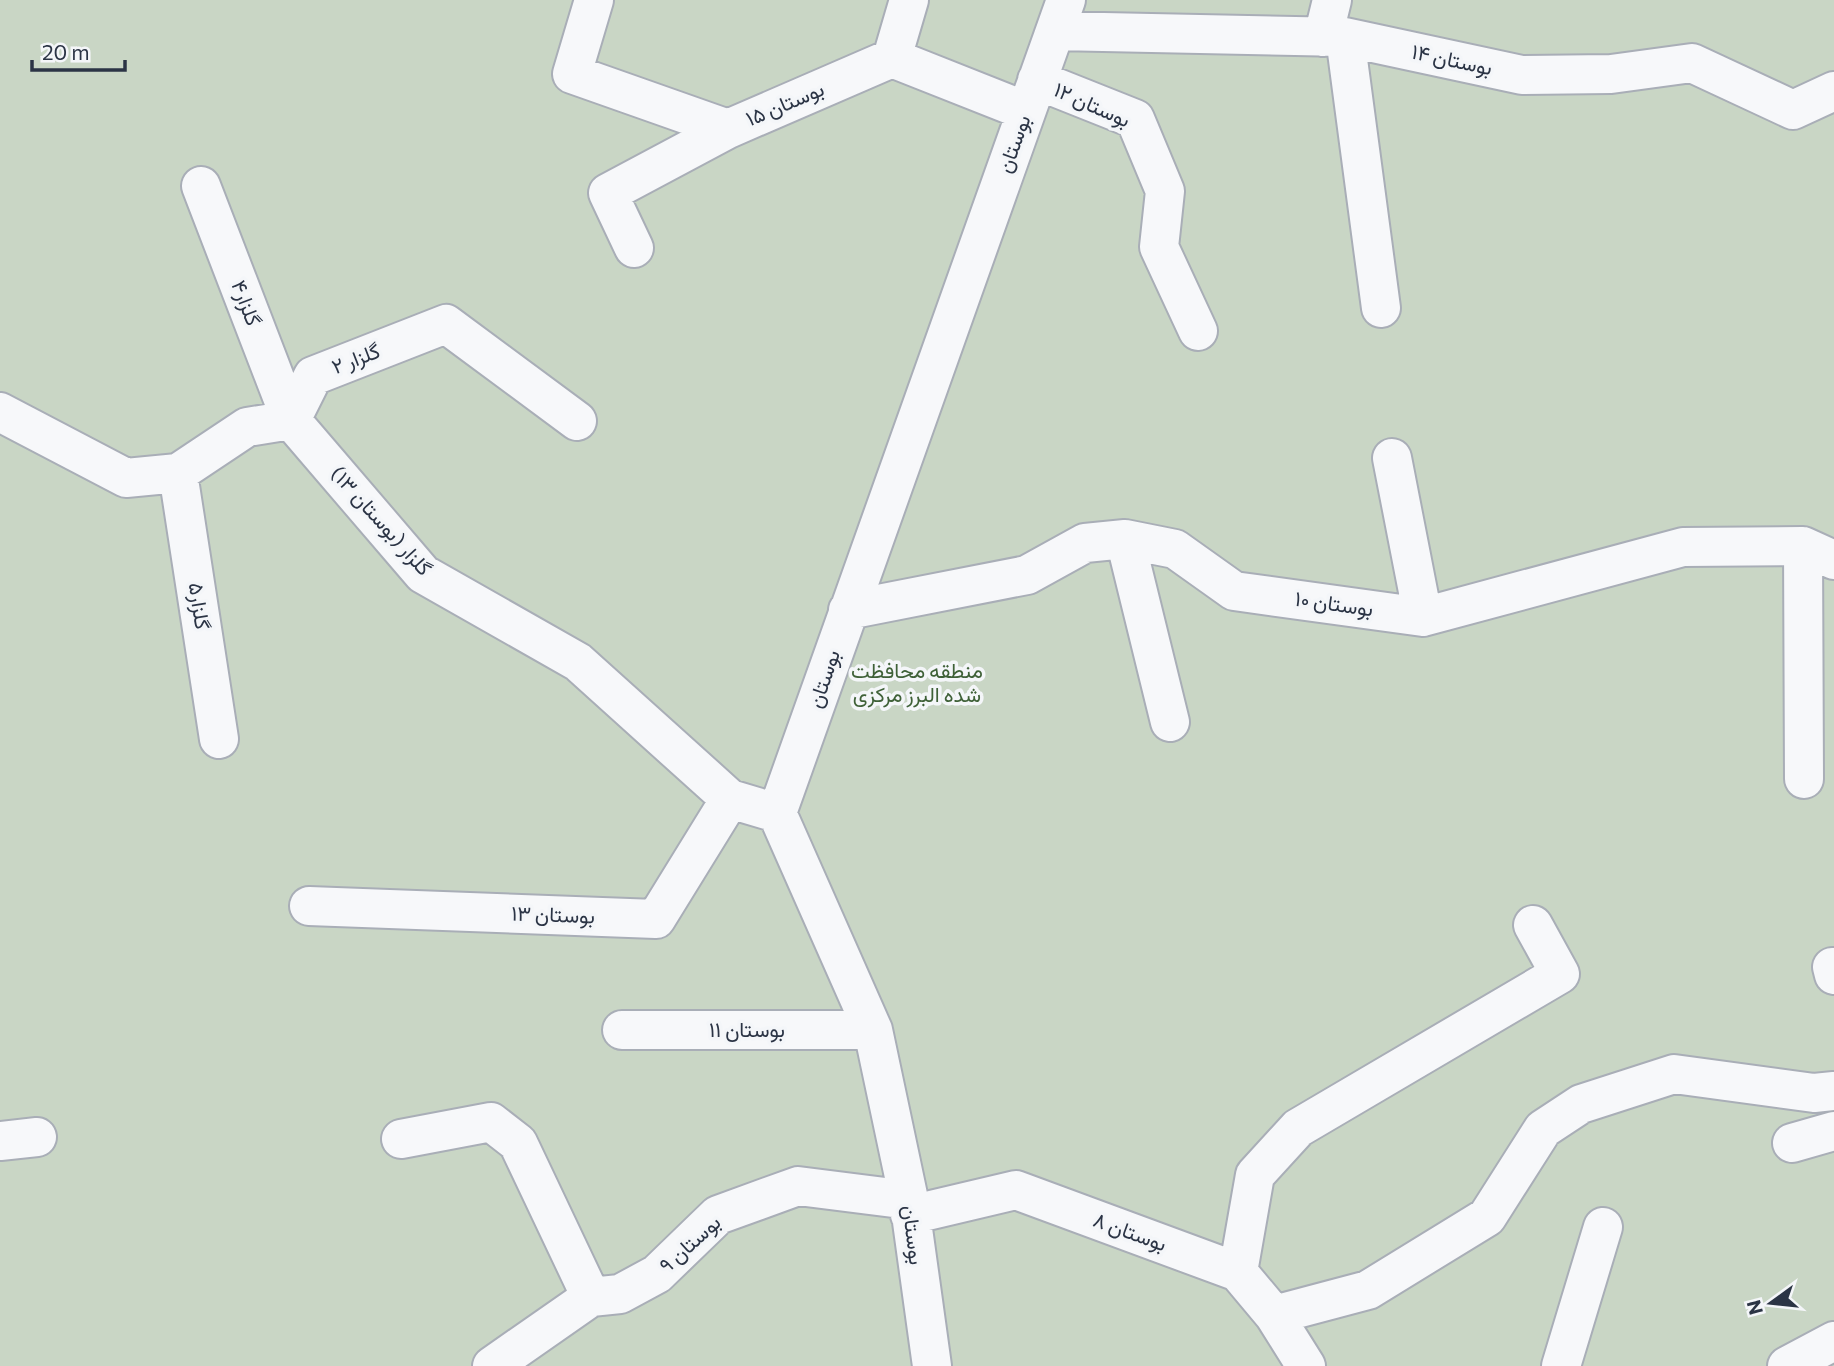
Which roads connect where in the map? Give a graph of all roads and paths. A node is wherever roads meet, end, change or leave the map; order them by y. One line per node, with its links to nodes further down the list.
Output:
1 (594, 0): 9 (street)
2 (909, 0): 6 (street)
3 (1332, 0): 5 (street)
4 (1061, 16): 5 (street, بوستان ۱۴); 8 (street, بوستان)
5 (1334, 37): 7 (street, بوستان ۱۴); 12 (street)
6 (892, 58): 8 (street); 9 (street, بوستان ۱۵)
7 (1834, 91)
8 (1031, 96): 13 (street, بوستان ۱۲); 21 (street, بوستان)
9 (729, 129): 11 (street, بوستان ۱۵)
10 (201, 186): 15 (street, گلزار۴)
11 (634, 248)
12 (1381, 307)
13 (1198, 331)
14 (0, 412): 18 (street)
15 (291, 420): 16 (street, گلزار ۲); 18 (street); 26 (street, گلزار (بوستان ۱۳))
16 (577, 421)
17 (1392, 457): 22 (street)
18 (178, 472): 24 (street, گلزار۵)
19 (1125, 539): 21 (street, بوستان ۱۰); 22 (street, بوستان ۱۰); 23 (street)
20 (1818, 553): 22 (street, بوستان ۱۰); 25 (street)
21 (848, 610): 27 (street, بوستان)
22 (1423, 617)
23 (1170, 722)
24 (219, 739)
25 (1804, 779)
26 (730, 799): 27 (street, گلزار (بوستان ۱۳)); 28 (street, بوستان ۱۳)
27 (777, 813): 31 (street, بوستان)
28 (309, 906)
29 (1533, 925): 40 (street)
30 (622, 1030): 31 (street, بوستان ۱۱)
31 (873, 1030): 38 (street, بوستان)
32 (1834, 1091): 42 (street)
33 (1834, 1131): 37 (street)
34 (37, 1137): 36 (street)
35 (401, 1139): 41 (street)
36 (0, 1141)
37 (1792, 1143)
38 (909, 1207): 40 (street, بوستان ۸); 41 (street, بوستان ۹); 45 (street, بوستان)
39 (1603, 1227): 47 (street)
40 (1238, 1272): 42 (street, بوستان ۸)
41 (591, 1297): 44 (street, بوستان ۹)
42 (1274, 1315): 46 (street, بوستان ۸)
43 (1834, 1340): 48 (street)
44 (492, 1366)
45 (932, 1366)
46 (1306, 1366)
47 (1561, 1366)
48 (1787, 1366)

